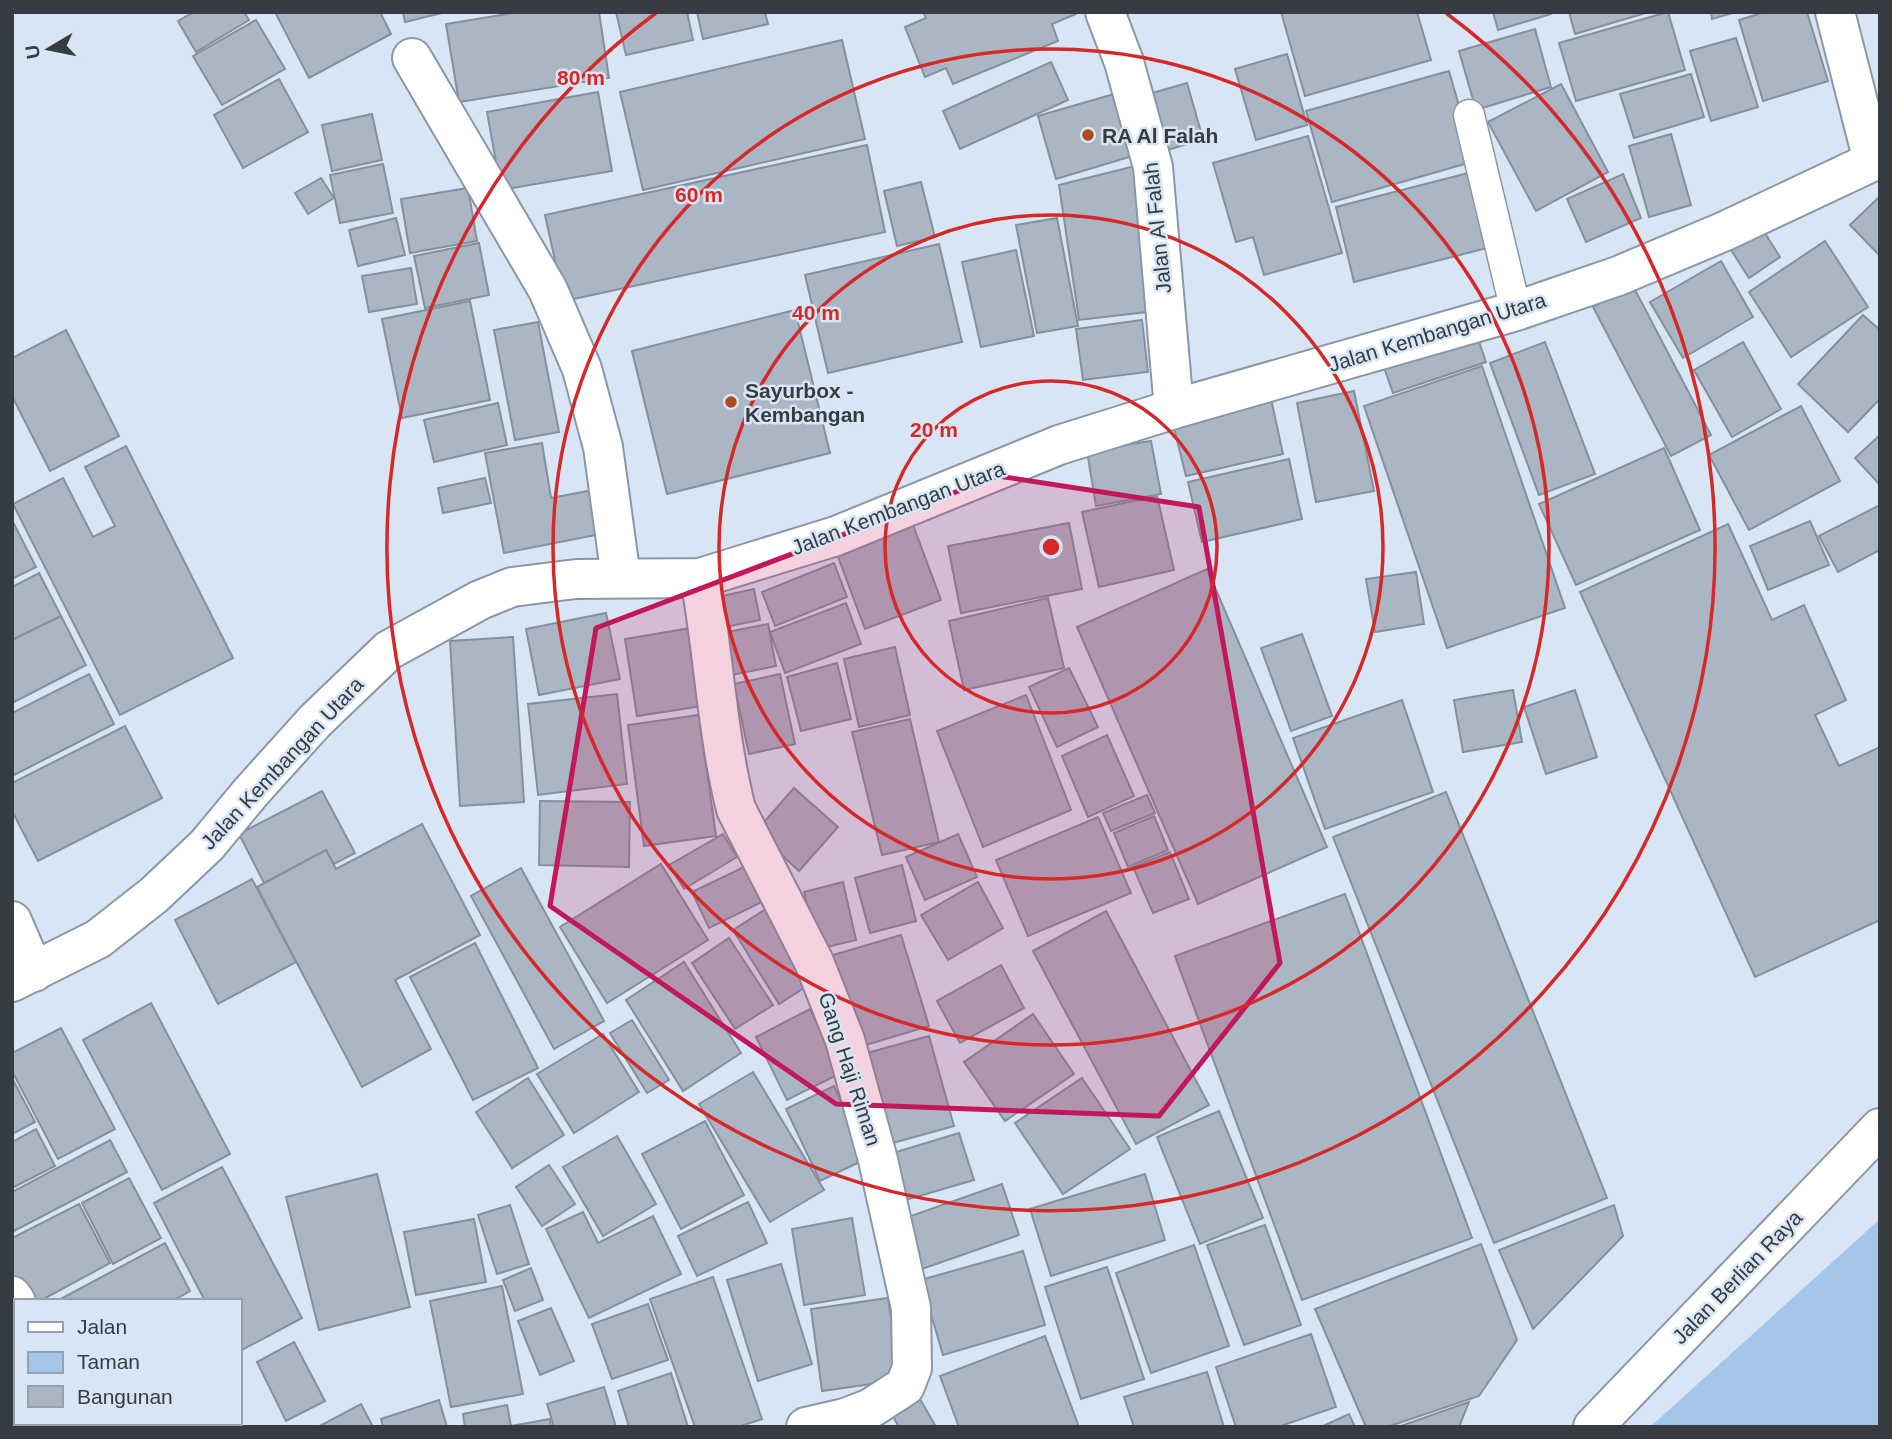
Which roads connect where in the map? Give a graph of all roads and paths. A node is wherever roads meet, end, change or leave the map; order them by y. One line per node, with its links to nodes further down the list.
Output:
1 (1105, 12): 7 (street, Jalan Al Falah)
2 (1835, 12): 5 (street)
3 (412, 58): 8 (street)
4 (1469, 115): 6 (lane)
5 (1877, 160): 6 (street, Jalan Kembangan Utara)
6 (1516, 311): 7 (street, Jalan Kembangan Utara)
7 (1174, 409): 9 (street, Jalan Kembangan Utara)
8 (621, 578): 9 (street, Jalan Kembangan Utara); 11 (street, Jalan Kembangan Utara)
9 (701, 578): 13 (street, Gang Haji Riman)
10 (12, 921): 11 (street)
11 (23, 977)
12 (1880, 1128): 14 (street, Jalan Berlian Raya)
13 (806, 1427)
14 (1593, 1427)

